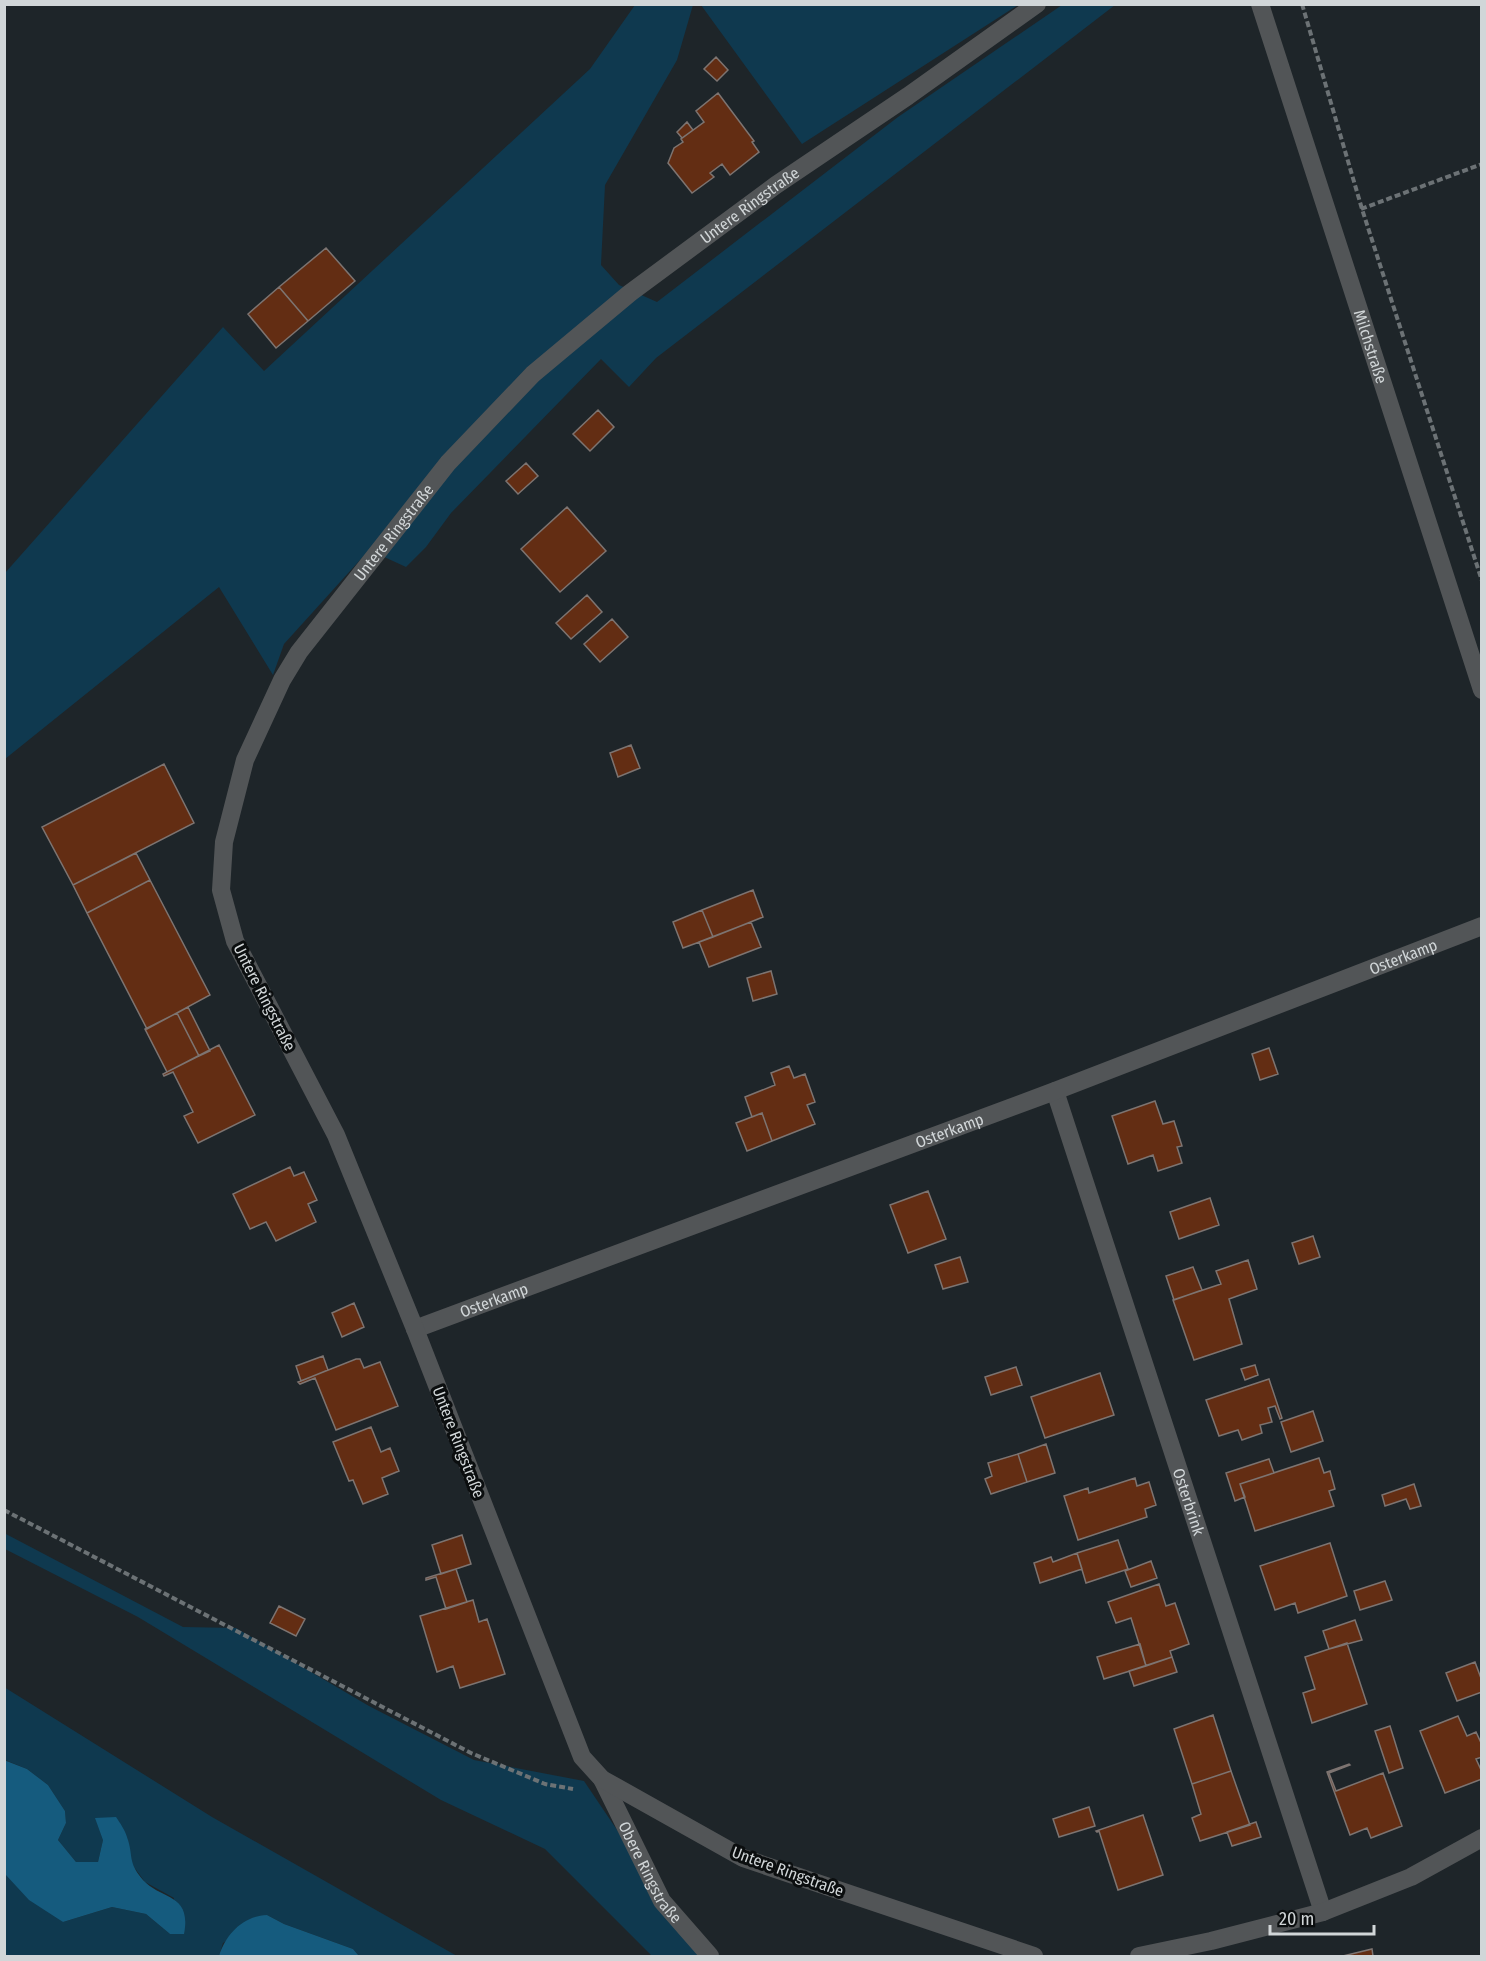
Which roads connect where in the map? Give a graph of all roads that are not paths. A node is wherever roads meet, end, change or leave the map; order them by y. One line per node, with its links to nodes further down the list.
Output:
1 (1037, 4): 6 (street, Untere Ringstraße)
2 (1260, 4): 3 (street, Milchstraße)
3 (1482, 690)
4 (1482, 926): 5 (street, Osterkamp)
5 (1055, 1091): 6 (street, Osterkamp); 9 (street, Osterbrink)
6 (415, 1329): 7 (street, Untere Ringstraße)
7 (602, 1779): 10 (street, Obere Ringstraße); 11 (street, Untere Ringstraße)
8 (1482, 1838): 9 (street)
9 (1323, 1912): 12 (street)
10 (710, 1956)
11 (1034, 1956)
12 (1139, 1956)

